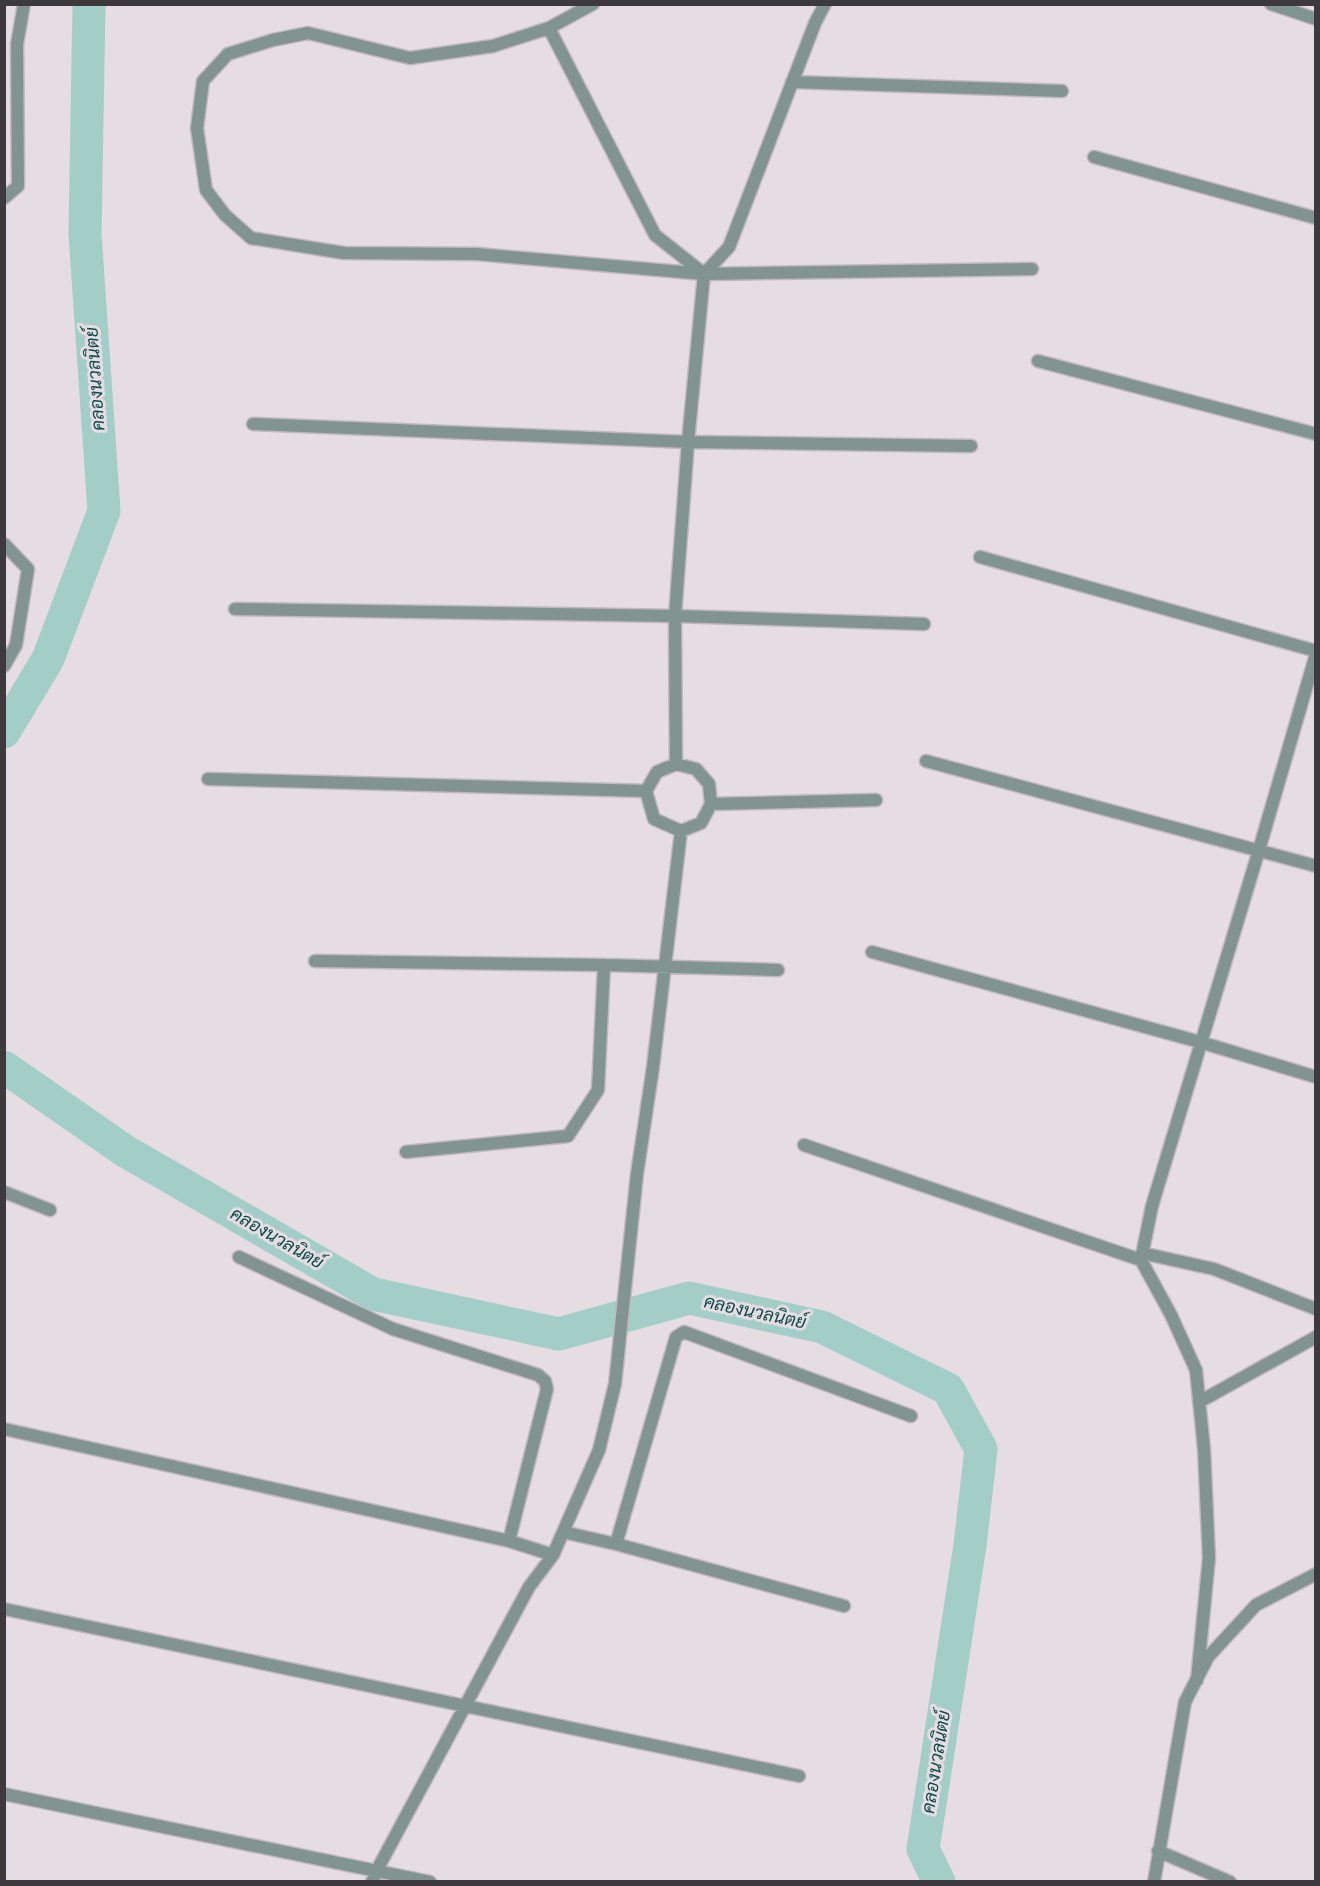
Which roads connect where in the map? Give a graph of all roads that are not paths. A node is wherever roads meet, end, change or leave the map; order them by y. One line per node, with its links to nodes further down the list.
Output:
1 (24, 4): 10 (street)
2 (593, 4): 6 (street)
3 (825, 4): 7 (street)
4 (1271, 4): 5 (street)
5 (1316, 19)
6 (549, 28): 13 (street); 13 (street)
7 (792, 82): 8 (street); 13 (street)
8 (1062, 91)
9 (1094, 158): 11 (street)
10 (4, 198)
11 (1316, 218)
12 (1032, 268): 13 (street)
13 (704, 274): 17 (street)
14 (1038, 361): 16 (street)
15 (254, 424): 17 (street)
16 (1316, 434)
17 (688, 442): 18 (street); 22 (street)
18 (971, 446)
19 (4, 544): 25 (street)
20 (980, 557): 24 (street)
21 (235, 609): 22 (street)
22 (675, 616): 23 (street); 27 (street)
23 (924, 624)
24 (1316, 653): 33 (street)
25 (4, 666)
26 (926, 761): 33 (street)
27 (676, 764): 29 (street); 31 (street)
28 (208, 779): 29 (street)
29 (646, 791): 32 (street)
30 (876, 800): 31 (street)
31 (711, 804): 32 (street)
32 (681, 831): 38 (street)
33 (1259, 850): 34 (street); 40 (street)
34 (1316, 866)
35 (872, 952): 40 (street)
36 (315, 961): 37 (street)
37 (604, 964): 38 (street); 43 (street)
38 (664, 966): 39 (street); 53 (street)
39 (778, 969)
40 (1200, 1042): 41 (street); 46 (street)
41 (1316, 1077)
42 (804, 1145): 46 (street)
43 (406, 1152)
44 (4, 1192): 45 (street)
45 (50, 1210)
46 (1141, 1256): 48 (street); 50 (street)
47 (239, 1257): 54 (street)
48 (1316, 1309)
49 (1316, 1336): 50 (street)
50 (1199, 1402): 60 (street)
51 (911, 1416): 55 (street)
52 (4, 1429): 54 (street)
53 (563, 1532): 55 (street); 56 (street)
54 (509, 1541): 56 (street)
55 (616, 1544): 58 (street)
56 (553, 1555): 61 (street)
57 (1316, 1574): 60 (street)
58 (844, 1606)
59 (4, 1609): 61 (street)
60 (1197, 1680): 64 (street)
61 (464, 1707): 62 (street); 65 (street)
62 (799, 1776)
63 (4, 1794): 65 (street)
64 (1158, 1851): 67 (street); 68 (street)
65 (375, 1876): 66 (street)
66 (430, 1881)
67 (1154, 1881)
68 (1230, 1881)

